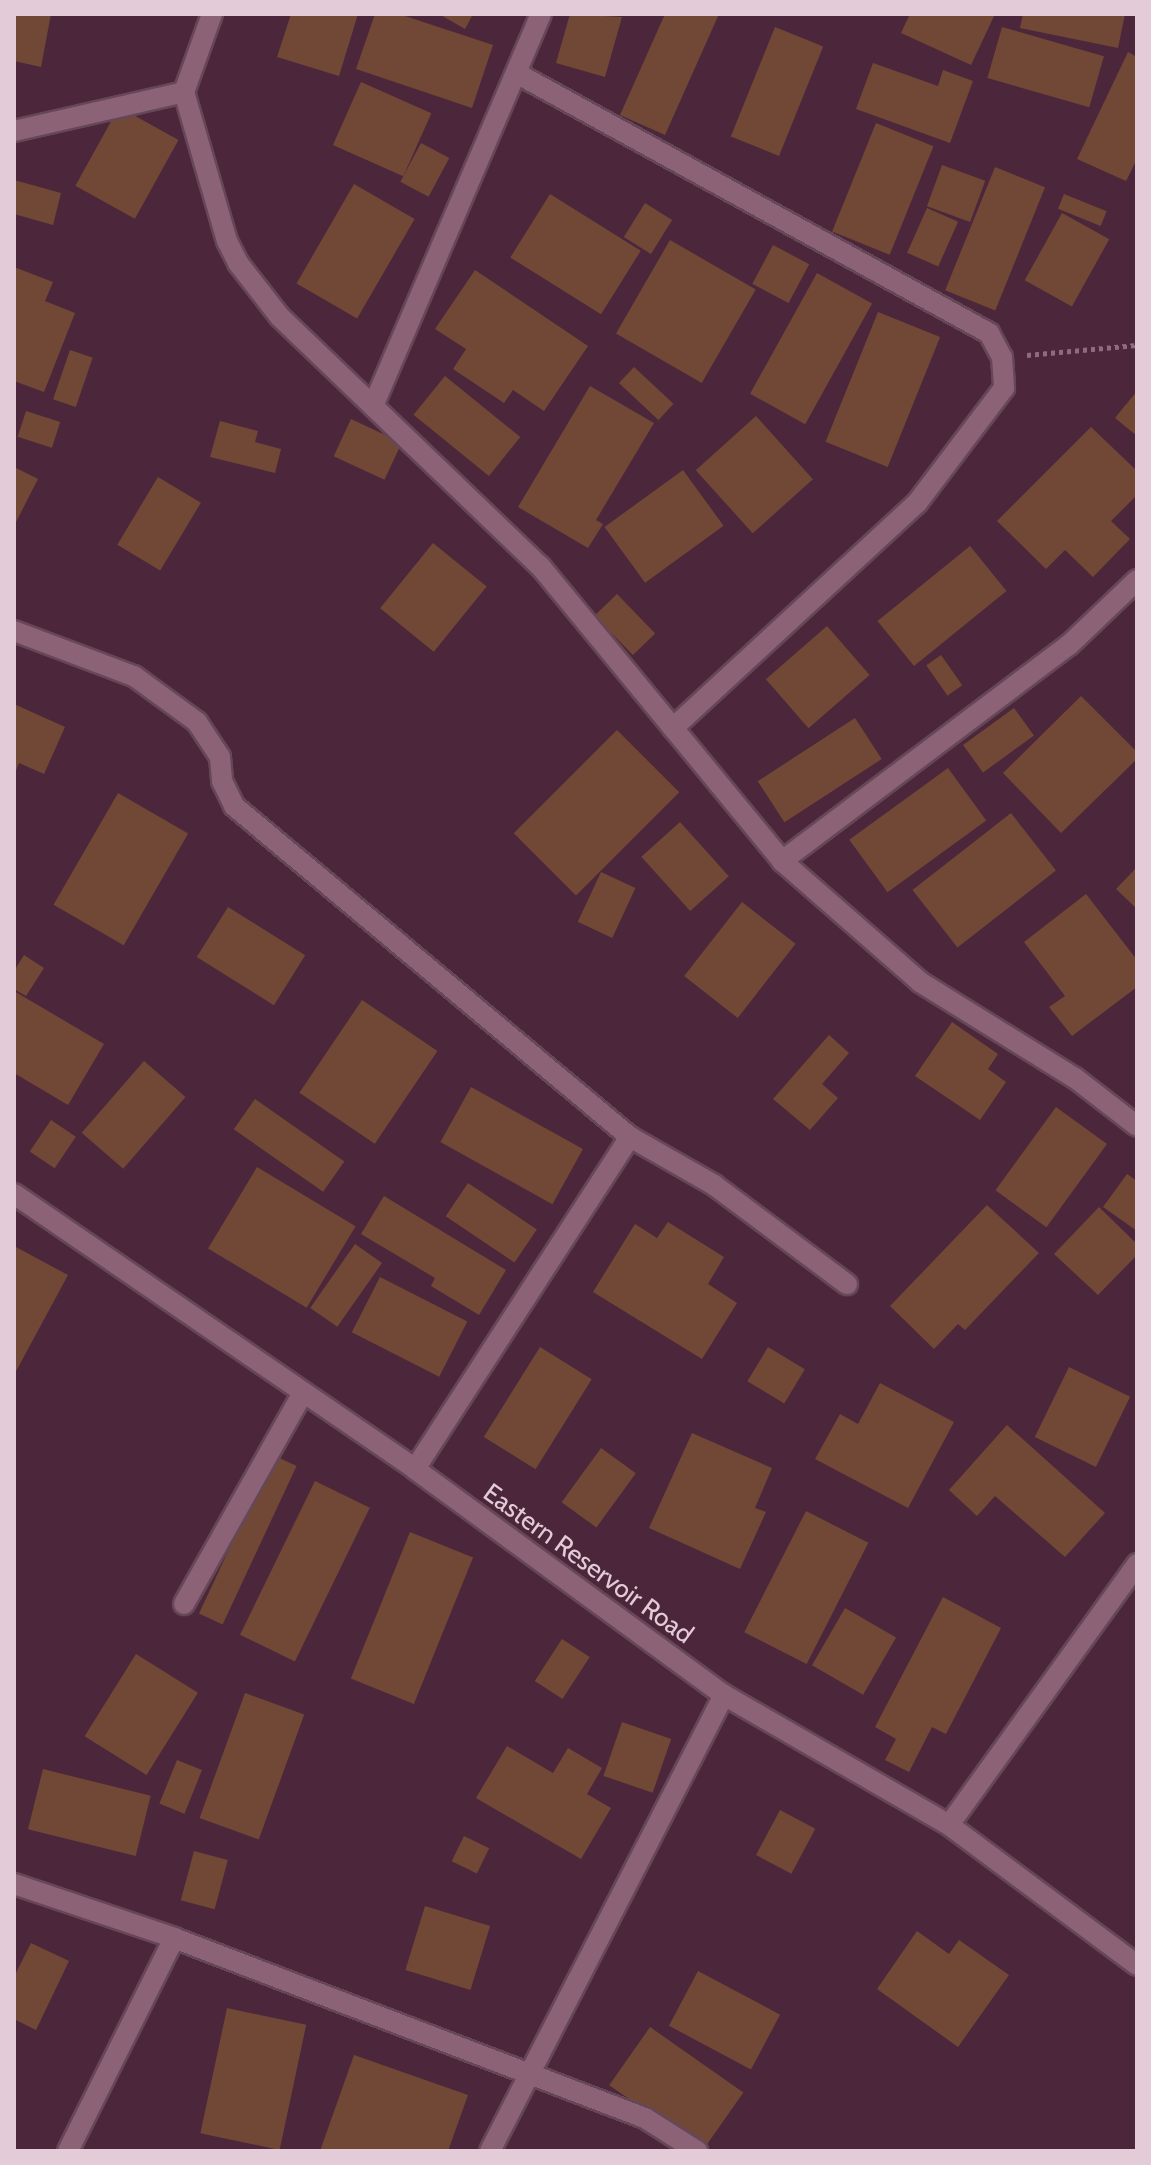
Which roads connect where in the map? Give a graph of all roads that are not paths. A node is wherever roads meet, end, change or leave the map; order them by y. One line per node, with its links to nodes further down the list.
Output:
1 (212, 14): 4 (street)
2 (541, 14): 3 (street)
3 (518, 74): 6 (street); 9 (street)
4 (184, 92): 5 (street); 6 (street)
5 (14, 131)
6 (373, 406): 9 (street)
7 (1137, 580): 10 (street)
8 (14, 631): 12 (street)
9 (673, 728): 10 (street)
10 (782, 861): 11 (street)
11 (1137, 1126)
12 (630, 1137): 14 (street); 16 (street)
13 (14, 1194): 15 (street, Eastern Reservoir Road)
14 (847, 1284)
15 (303, 1393): 16 (street, Eastern Reservoir Road); 18 (street)
16 (415, 1469): 19 (street, Eastern Reservoir Road)
17 (1137, 1564): 20 (street)
18 (184, 1604)
19 (724, 1695): 20 (street, Eastern Reservoir Road); 24 (street)
20 (949, 1825): 23 (street, Eastern Reservoir Road)
21 (14, 1884): 22 (street)
22 (174, 1938): 24 (street); 25 (street)
23 (1137, 1965)
24 (527, 2077): 26 (street); 27 (street)
25 (68, 2151)
26 (490, 2151)
27 (697, 2151)

